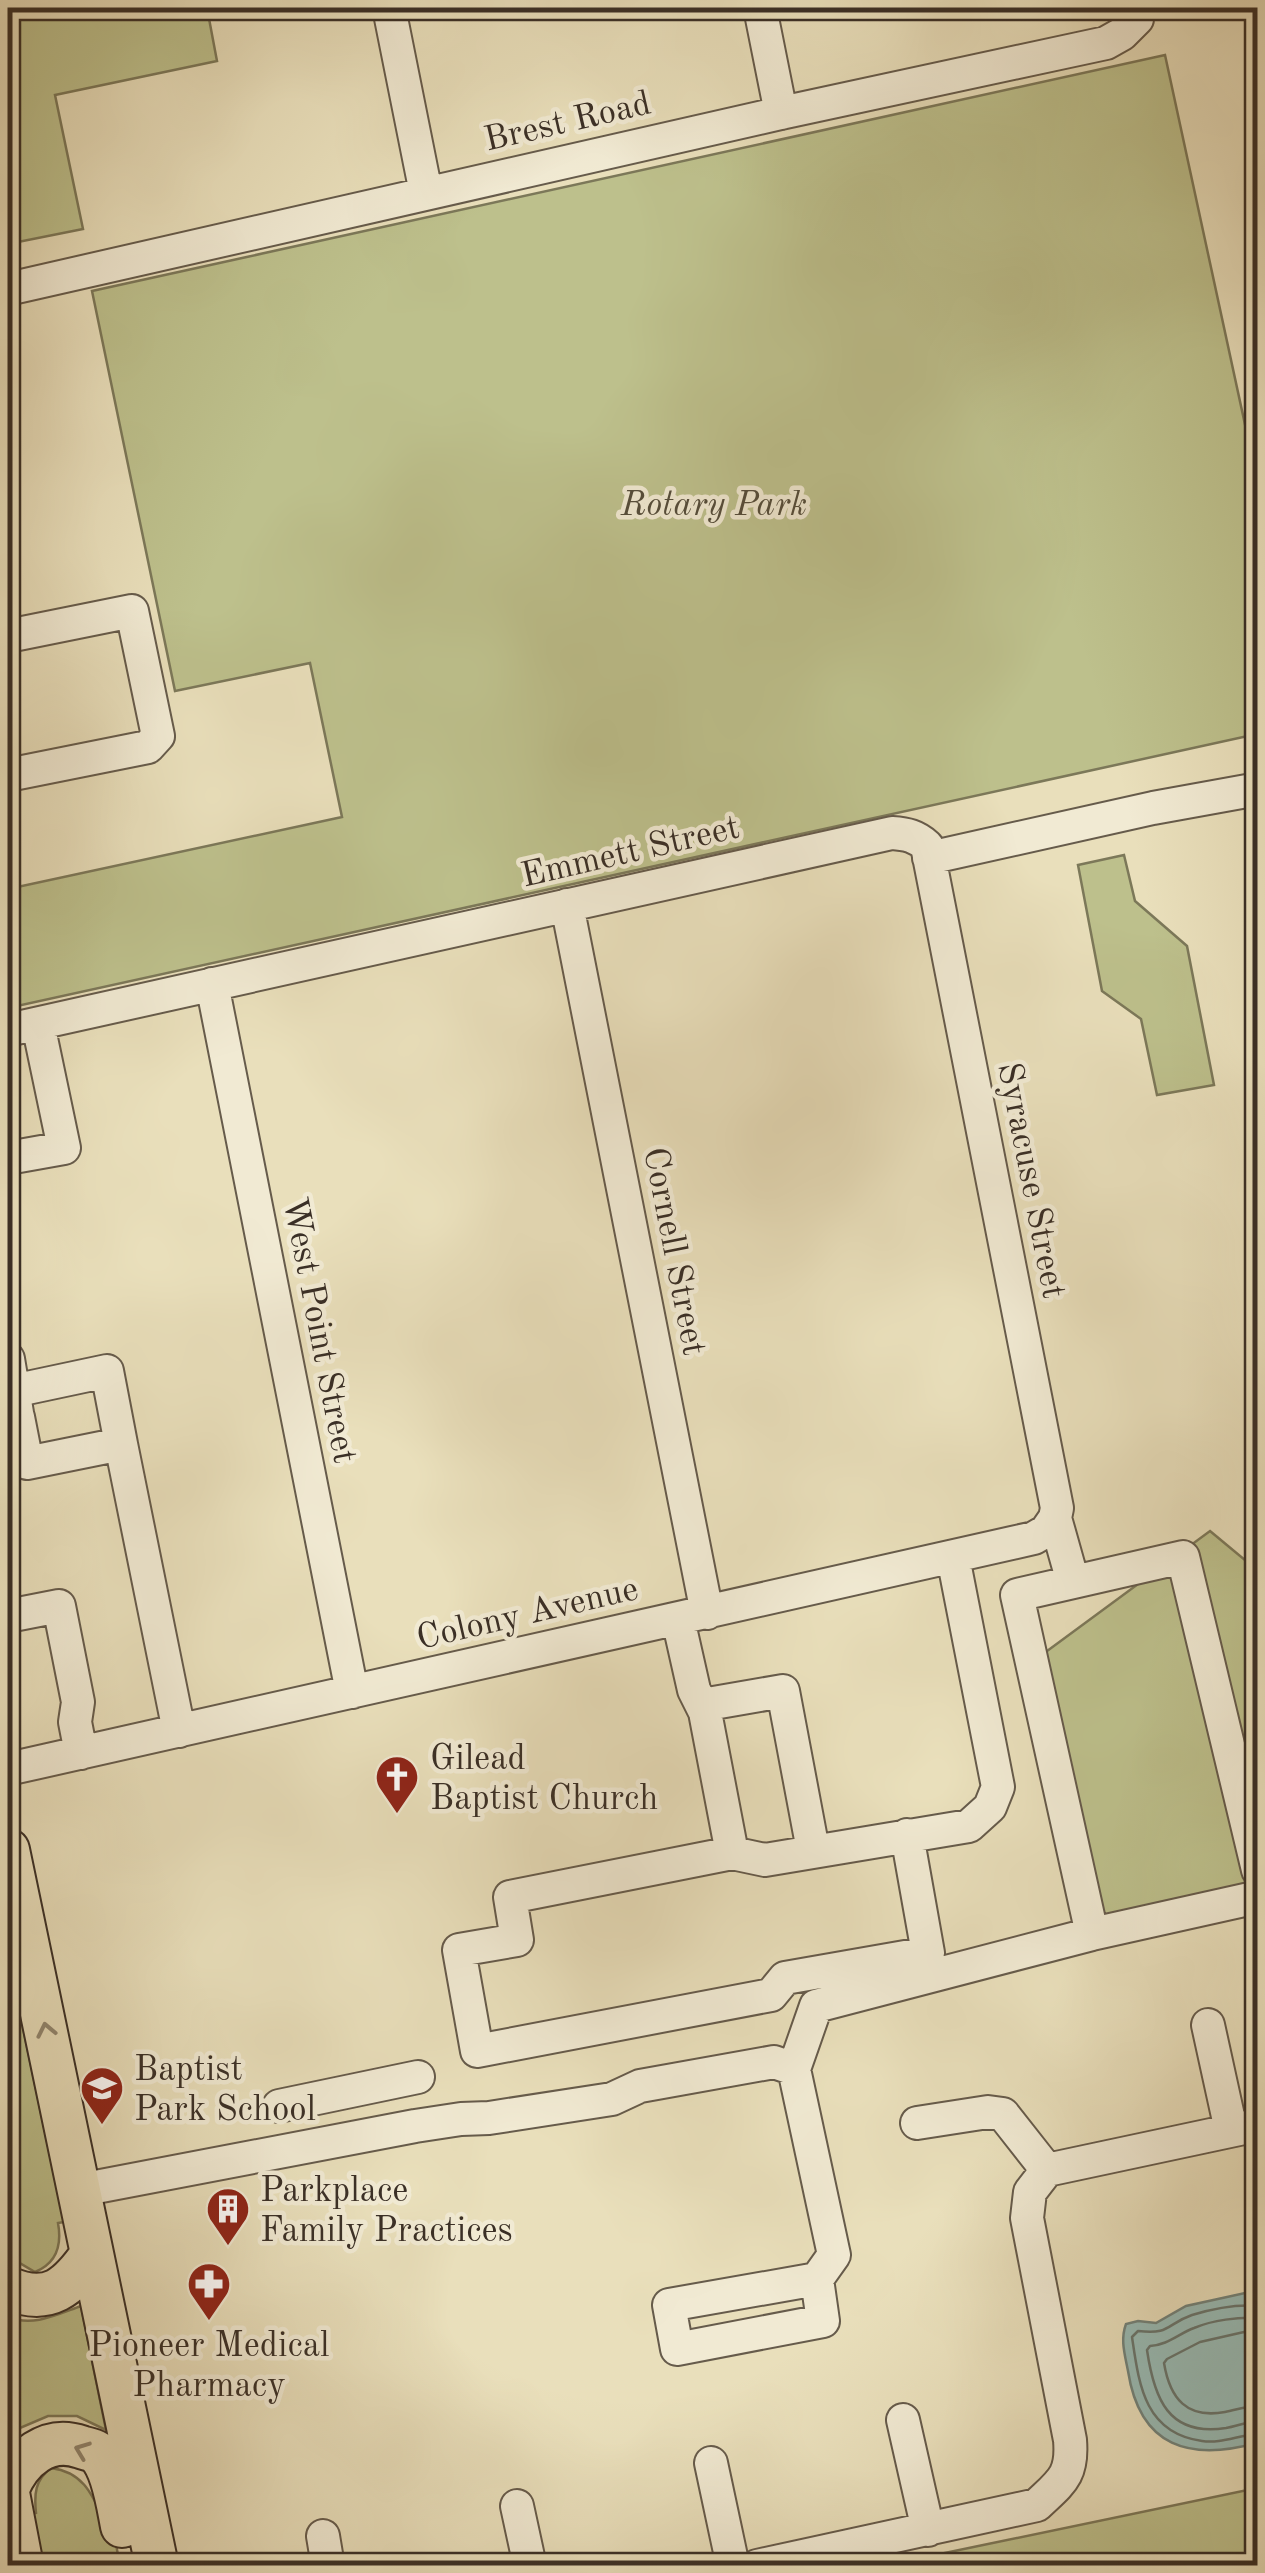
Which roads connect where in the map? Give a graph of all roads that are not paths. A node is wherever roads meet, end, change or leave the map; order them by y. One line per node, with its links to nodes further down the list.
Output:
1 (389, 8): 5 (street)
2 (760, 8): 4 (street)
3 (1137, 13): 4 (street, Brest Road)
4 (781, 112): 5 (street, Brest Road)
5 (426, 193): 6 (street, Brest Road)
6 (8, 289)
7 (8, 636): 8 (street)
8 (8, 775)
9 (1258, 789): 10 (street)
10 (929, 858): 11 (street, Emmett Street); 17 (street, Syracuse Street)
11 (567, 905): 12 (street, Emmett Street); 21 (street, Cornell Street)
12 (212, 984): 13 (street, Emmett Street); 22 (street, West Point Street)
13 (23, 1027): 14 (street)
14 (8, 1158)
15 (11, 1396): 16 (street); 16 (street)
16 (121, 1444): 24 (street)
17 (1055, 1518): 18 (street, Colony Avenue); 19 (street, Syracuse Street)
18 (953, 1557): 21 (street, Colony Avenue); 27 (street)
19 (1073, 1582): 31 (street); 33 (street)
20 (8, 1616): 25 (street)
21 (693, 1616): 22 (street, Colony Avenue); 23 (street, Cornell Street)
22 (352, 1692): 24 (street, Colony Avenue)
23 (702, 1705): 29 (street); 30 (street, Cornell Street)
24 (179, 1731): 25 (street, Colony Avenue)
25 (81, 1753): 26 (street, Colony Avenue)
26 (8, 1769)
27 (906, 1835): 29 (street); 30 (street)
28 (8, 1850): 41 (main road, one-way to 28)
29 (813, 1850): 30 (street)
30 (732, 1852)
31 (1258, 1870)
32 (1258, 1896): 33 (street)
33 (1092, 1934): 35 (street)
34 (1208, 2025): 39 (street)
35 (794, 2069): 41 (street); 43 (street)
36 (418, 2077): 37 (street)
37 (278, 2106)
38 (918, 2124): 40 (street)
39 (1244, 2128): 40 (street)
40 (1047, 2170): 49 (street)
41 (80, 2190): 42 (main road)
42 (92, 2254): 44 (main road); 52 (main road)
43 (817, 2279)
44 (8, 2288)
45 (904, 2420): 49 (street)
46 (711, 2463): 54 (street)
47 (8, 2491): 50 (main road); 51 (main road, one-way to 47)
48 (517, 2506): 53 (street)
49 (928, 2530): 55 (street)
50 (22, 2566)
51 (130, 2566)
52 (158, 2566)
53 (530, 2566)
54 (734, 2566)
55 (757, 2566)

